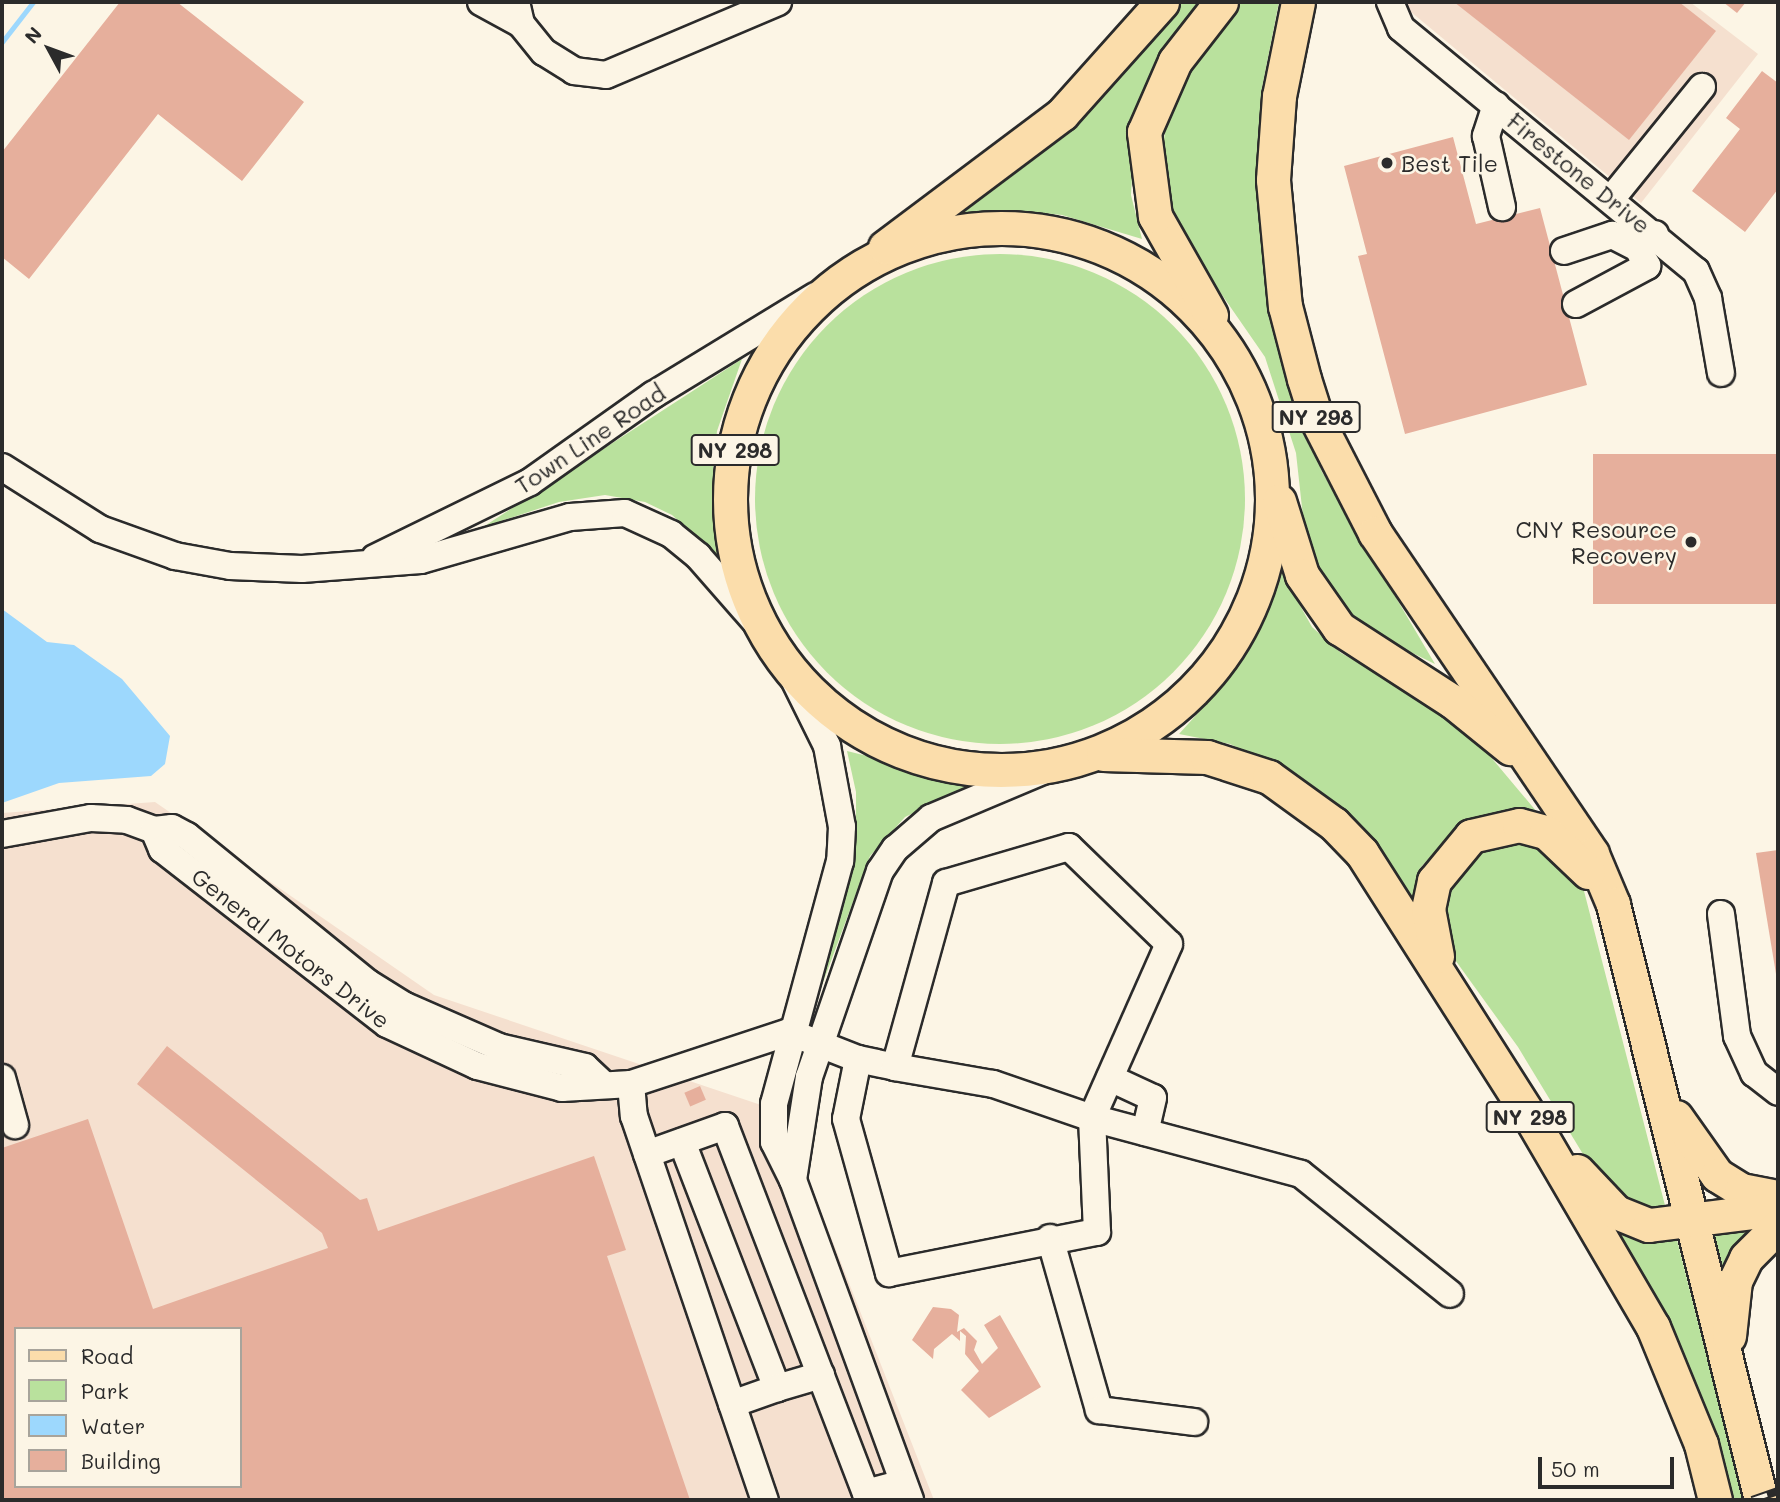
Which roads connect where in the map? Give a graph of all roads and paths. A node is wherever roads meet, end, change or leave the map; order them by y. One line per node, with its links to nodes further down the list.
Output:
1 (481, 2): 7 (street)
2 (778, 2): 7 (street)
3 (1162, 2): 14 (main road, NY 298)
4 (1221, 2): 17 (main road)
5 (1298, 2): 26 (main road, NY 298)
6 (1390, 2): 9 (street, Firestone Drive)
7 (519, 13)
8 (1702, 87): 10 (street)
9 (1496, 105): 10 (street, Firestone Drive); 11 (street)
10 (1612, 198): 12 (street, Firestone Drive)
11 (1502, 206)
12 (1647, 241): 13 (street); 16 (street); 18 (street, Firestone Drive)
13 (1564, 251)
14 (867, 261): 15 (main road, NY 298); 17 (main road)
15 (816, 296): 21 (street, Town Line Road); 22 (main road, NY 298)
16 (1576, 304)
17 (1222, 340): 20 (main road)
18 (1721, 373)
19 (2, 467): 21 (street, Town Line Road)
20 (1272, 481): 24 (main road); 26 (main road, NY 298)
21 (356, 566): 22 (street, Town Line Road)
22 (755, 621): 23 (main road, NY 298)
23 (790, 671): 25 (main road, NY 298); 31 (street)
24 (1102, 754): 25 (main road, NY 298); 30 (main road, NY 298)
25 (1047, 769): 32 (street)
26 (1542, 774): 28 (main road, NY 298)
27 (2, 834): 37 (street, General Motors Drive)
28 (1613, 904): 30 (main road); 38 (main road, NY 298)
29 (1721, 915): 39 (street)
30 (1441, 973): 41 (main road, NY 298)
31 (789, 1032): 32 (street); 37 (street, General Motors Drive); 46 (street)
32 (820, 1043): 33 (street); 46 (street)
33 (858, 1059): 34 (street); 51 (street)
34 (894, 1067): 36 (street); 40 (street)
35 (2, 1078): 42 (street)
36 (1110, 1078): 40 (street); 43 (street)
37 (631, 1084): 45 (street)
38 (1658, 1089): 47 (main road); 49 (main road, NY 298)
39 (1778, 1092)
40 (1093, 1118): 43 (street); 51 (street)
41 (1532, 1119): 49 (main road); 60 (main road, NY 298)
42 (15, 1125)
43 (1145, 1132): 52 (street)
44 (682, 1142): 45 (street); 54 (street); 55 (street)
45 (647, 1154): 56 (street)
46 (793, 1180): 58 (street)
47 (1778, 1197)
48 (1778, 1209): 49 (main road)
49 (1692, 1224): 53 (main road, NY 298)
50 (1778, 1226): 53 (main road)
51 (1051, 1238): 57 (street)
52 (1450, 1294)
53 (1728, 1367): 61 (main road, NY 298)
54 (821, 1375): 55 (street); 58 (street)
55 (777, 1388): 56 (street)
56 (732, 1404): 59 (street)
57 (1194, 1422)
58 (906, 1492)
59 (765, 1500)
60 (1716, 1500)
61 (1761, 1500)

